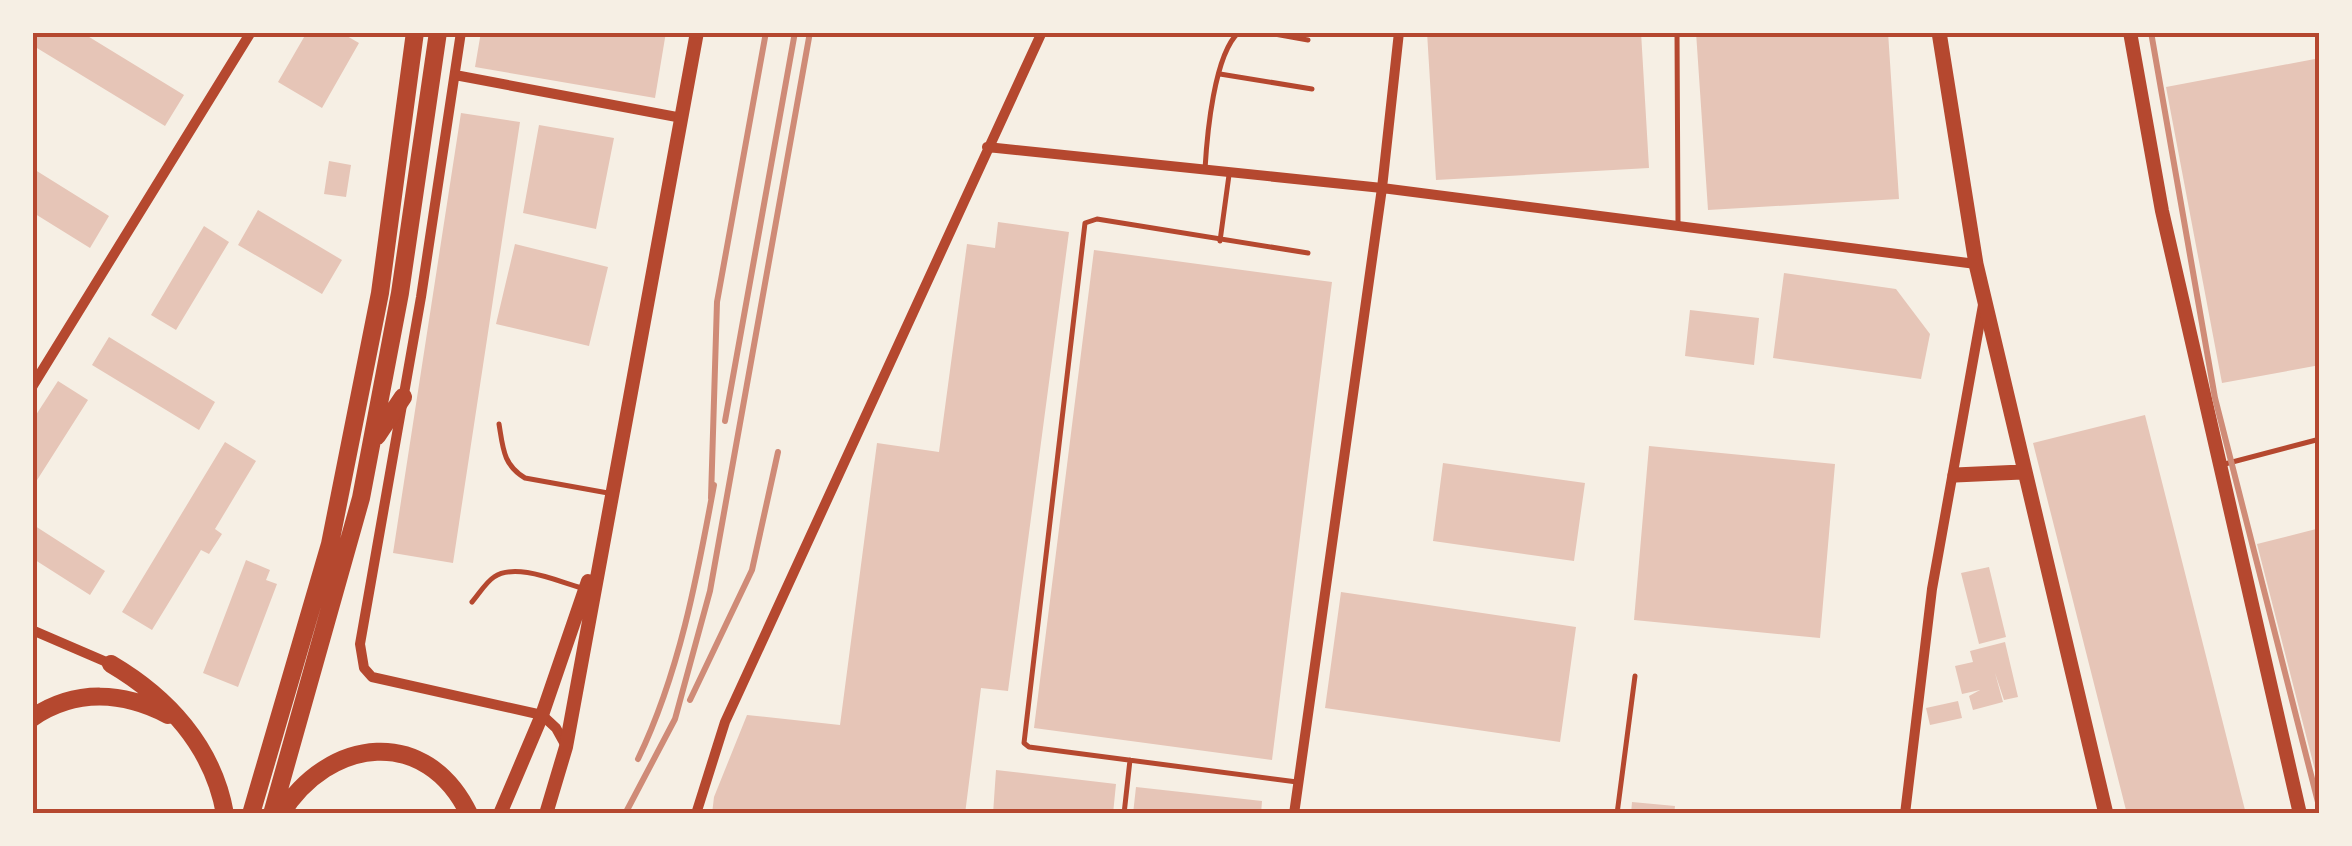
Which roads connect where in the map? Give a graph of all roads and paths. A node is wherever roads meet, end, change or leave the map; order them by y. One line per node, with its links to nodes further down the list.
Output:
1 (251, 32): 27 (street)
2 (415, 32): 49 (main road)
3 (438, 32): 31 (main road)
4 (461, 32): 15 (street)
5 (697, 32): 17 (street)
6 (1042, 32): 18 (street)
7 (1238, 32): 14 (lane)
8 (1263, 32): 13 (lane)
9 (1400, 32): 21 (street)
10 (1677, 32): 22 (lane)
11 (1939, 32): 25 (main road)
12 (2130, 32): 32 (street)
13 (1308, 40)
14 (1220, 74): 16 (lane); 19 (lane)
15 (455, 75): 17 (street); 28 (street)
16 (1312, 89)
17 (682, 118): 35 (street)
18 (987, 146): 19 (street); 55 (street)
19 (1204, 168): 20 (street)
20 (1230, 171): 21 (street); 23 (lane)
21 (1382, 188): 22 (street); 47 (street)
22 (1678, 226): 25 (street)
23 (1220, 241): 24 (lane); 46 (lane)
24 (1308, 253)
25 (1976, 264): 26 (main road)
26 (1984, 299): 33 (main road); 34 (street)
27 (32, 387)
28 (403, 397): 31 (main road); 42 (street)
29 (499, 424): 35 (lane)
30 (2320, 439): 32 (lane)
31 (371, 445): 50 (main road)
32 (2219, 466): 61 (street)
33 (2022, 472): 34 (main road); 60 (main road)
34 (1955, 475): 59 (street)
35 (611, 494): 36 (street)
36 (602, 543): 37 (street); 45 (street)
37 (585, 589): 38 (lane); 42 (street)
38 (472, 602)
39 (32, 630): 40 (street)
40 (111, 664): 44 (main road)
41 (1635, 676): 58 (lane)
42 (542, 715): 45 (street); 53 (street)
43 (32, 718): 44 (main road)
44 (185, 724): 48 (main road)
45 (566, 747): 54 (street)
46 (1130, 760): 47 (lane); 56 (lane)
47 (1297, 782): 57 (street)
48 (224, 814)
49 (251, 814)
50 (272, 814)
51 (281, 814): 52 (main road)
52 (469, 814)
53 (500, 814)
54 (546, 814)
55 (696, 814)
56 (1124, 814)
57 (1294, 814)
58 (1617, 814)
59 (1905, 814)
60 (2106, 814)
61 (2300, 814)

